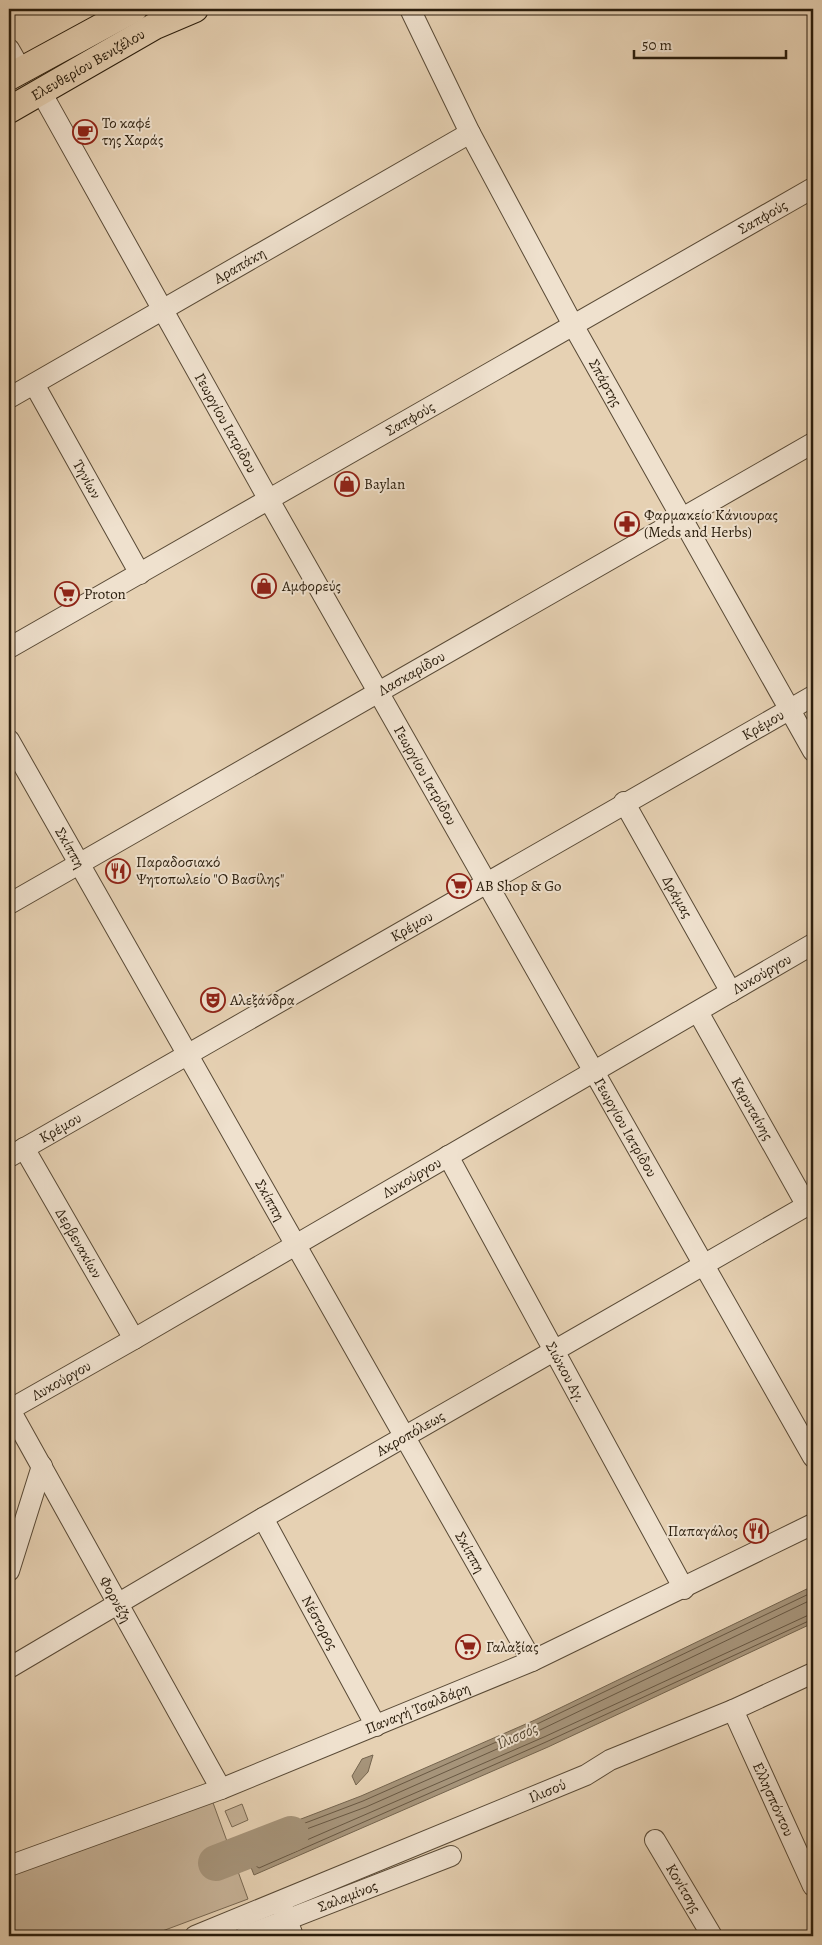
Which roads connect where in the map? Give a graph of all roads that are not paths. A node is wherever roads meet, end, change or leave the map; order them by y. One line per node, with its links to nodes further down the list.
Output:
1 (134, 9): 4 (main road, Ελευθερίου Βενιζέλου)
2 (195, 9): 5 (main road, Ελευθερίου Βενιζέλου)
3 (410, 9): 7 (street, Σπάρτης)
4 (13, 65)
5 (41, 92): 6 (main road, Ελευθερίου Βενιζέλου); 9 (street, Γεωργίου Ιατρίδου)
6 (9, 110)
7 (470, 133): 9 (street, Αραπάκη); 10 (street, Σπάρτης)
8 (813, 188): 10 (street, Σαπφούς)
9 (163, 308): 11 (street, Αραπάκη); 14 (street, Γεωργίου Ιατρίδου)
10 (573, 324): 14 (street, Σαπφούς); 15 (street, Σπάρτης)
11 (34, 384): 12 (street, Αραπάκη); 16 (street, Τηνίων)
12 (9, 398)
13 (813, 443): 15 (street, Λασκαρίδου)
14 (269, 500): 16 (street, Σαπφούς); 18 (street, Γεωργίου Ιατρίδου)
15 (683, 517): 18 (street, Λασκαρίδου); 20 (street, Σπάρτης)
16 (140, 574): 17 (street, Σαπφούς)
17 (9, 648)
18 (378, 692): 24 (street, Λασκαρίδου); 25 (street, Γεωργίου Ιατρίδου)
19 (813, 696): 20 (street, Κρέμου)
20 (791, 708): 22 (street, Σπάρτης); 23 (street, Κρέμου)
21 (9, 740): 24 (street, Σκίππη)
22 (813, 751)
23 (624, 802): 25 (street, Κρέμου); 28 (street, Δράμας)
24 (79, 863): 26 (street, Λασκαρίδου); 30 (street, Σκίππη)
25 (486, 882): 30 (street, Κρέμου); 31 (street, Γεωργίου Ιατρίδου)
26 (9, 904)
27 (813, 944): 28 (street, Λυκούργου)
28 (731, 992): 29 (street, Λυκούργου)
29 (698, 1012): 31 (street, Λυκούργου); 34 (street, Καρυταίνης)
30 (187, 1054): 32 (street, Κρέμου); 35 (street, Σκίππη)
31 (594, 1072): 33 (street, Λυκούργου); 36 (street, Γεωργίου Ιατρίδου)
32 (16, 1153): 37 (street, Δερβενακίων)
33 (448, 1156): 35 (street, Λυκούργου); 38 (street, Σιώκου Αγ.)
34 (810, 1204): 36 (street, Ακροπόλεως)
35 (295, 1244): 37 (street, Λυκούργου); 40 (street, Σκίππη)
36 (704, 1266): 38 (street, Ακροπόλεως); 41 (street, Γεωργίου Ιατρίδου)
37 (134, 1339): 39 (street, Λυκούργου)
38 (556, 1352): 40 (street, Ακροπόλεως); 46 (street, Σιώκου Αγ.)
39 (9, 1409): 42 (street, Φορνέζη)
40 (405, 1438): 43 (street, Ακροπόλεως); 48 (street, Σκίππη)
41 (813, 1457)
42 (42, 1466): 45 (street); 47 (street, Φορνέζη)
43 (263, 1518): 47 (street, Ακροπόλεως); 52 (street, Νέστορος)
44 (813, 1524): 46 (street, Παναγή Τσαλδάρη)
45 (9, 1571)
46 (684, 1589): 48 (street, Παναγή Τσαλδάρη)
47 (117, 1603): 49 (street, Ακροπόλεως); 53 (street, Φορνέζη)
48 (532, 1660): 52 (street, Παναγή Τσαλδάρη)
49 (9, 1668)
50 (813, 1673): 51 (street, Ιλισού)
51 (733, 1710): 57 (street, Ελλησπόντου); 58 (street, Ιλισού)
52 (376, 1726): 53 (street, Παναγή Τσαλδάρη)
53 (221, 1789): 56 (street, Παναγή Τσαλδάρη)
54 (655, 1840): 61 (street, Κονίτσης)
55 (451, 1856): 58 (street, Σαλαμίνος)
56 (9, 1866)
57 (813, 1886)
58 (286, 1919): 59 (street, Σαλαμίνος); 60 (street, Σαλαμίνος)
59 (194, 1936)
60 (245, 1936)
61 (712, 1936)

